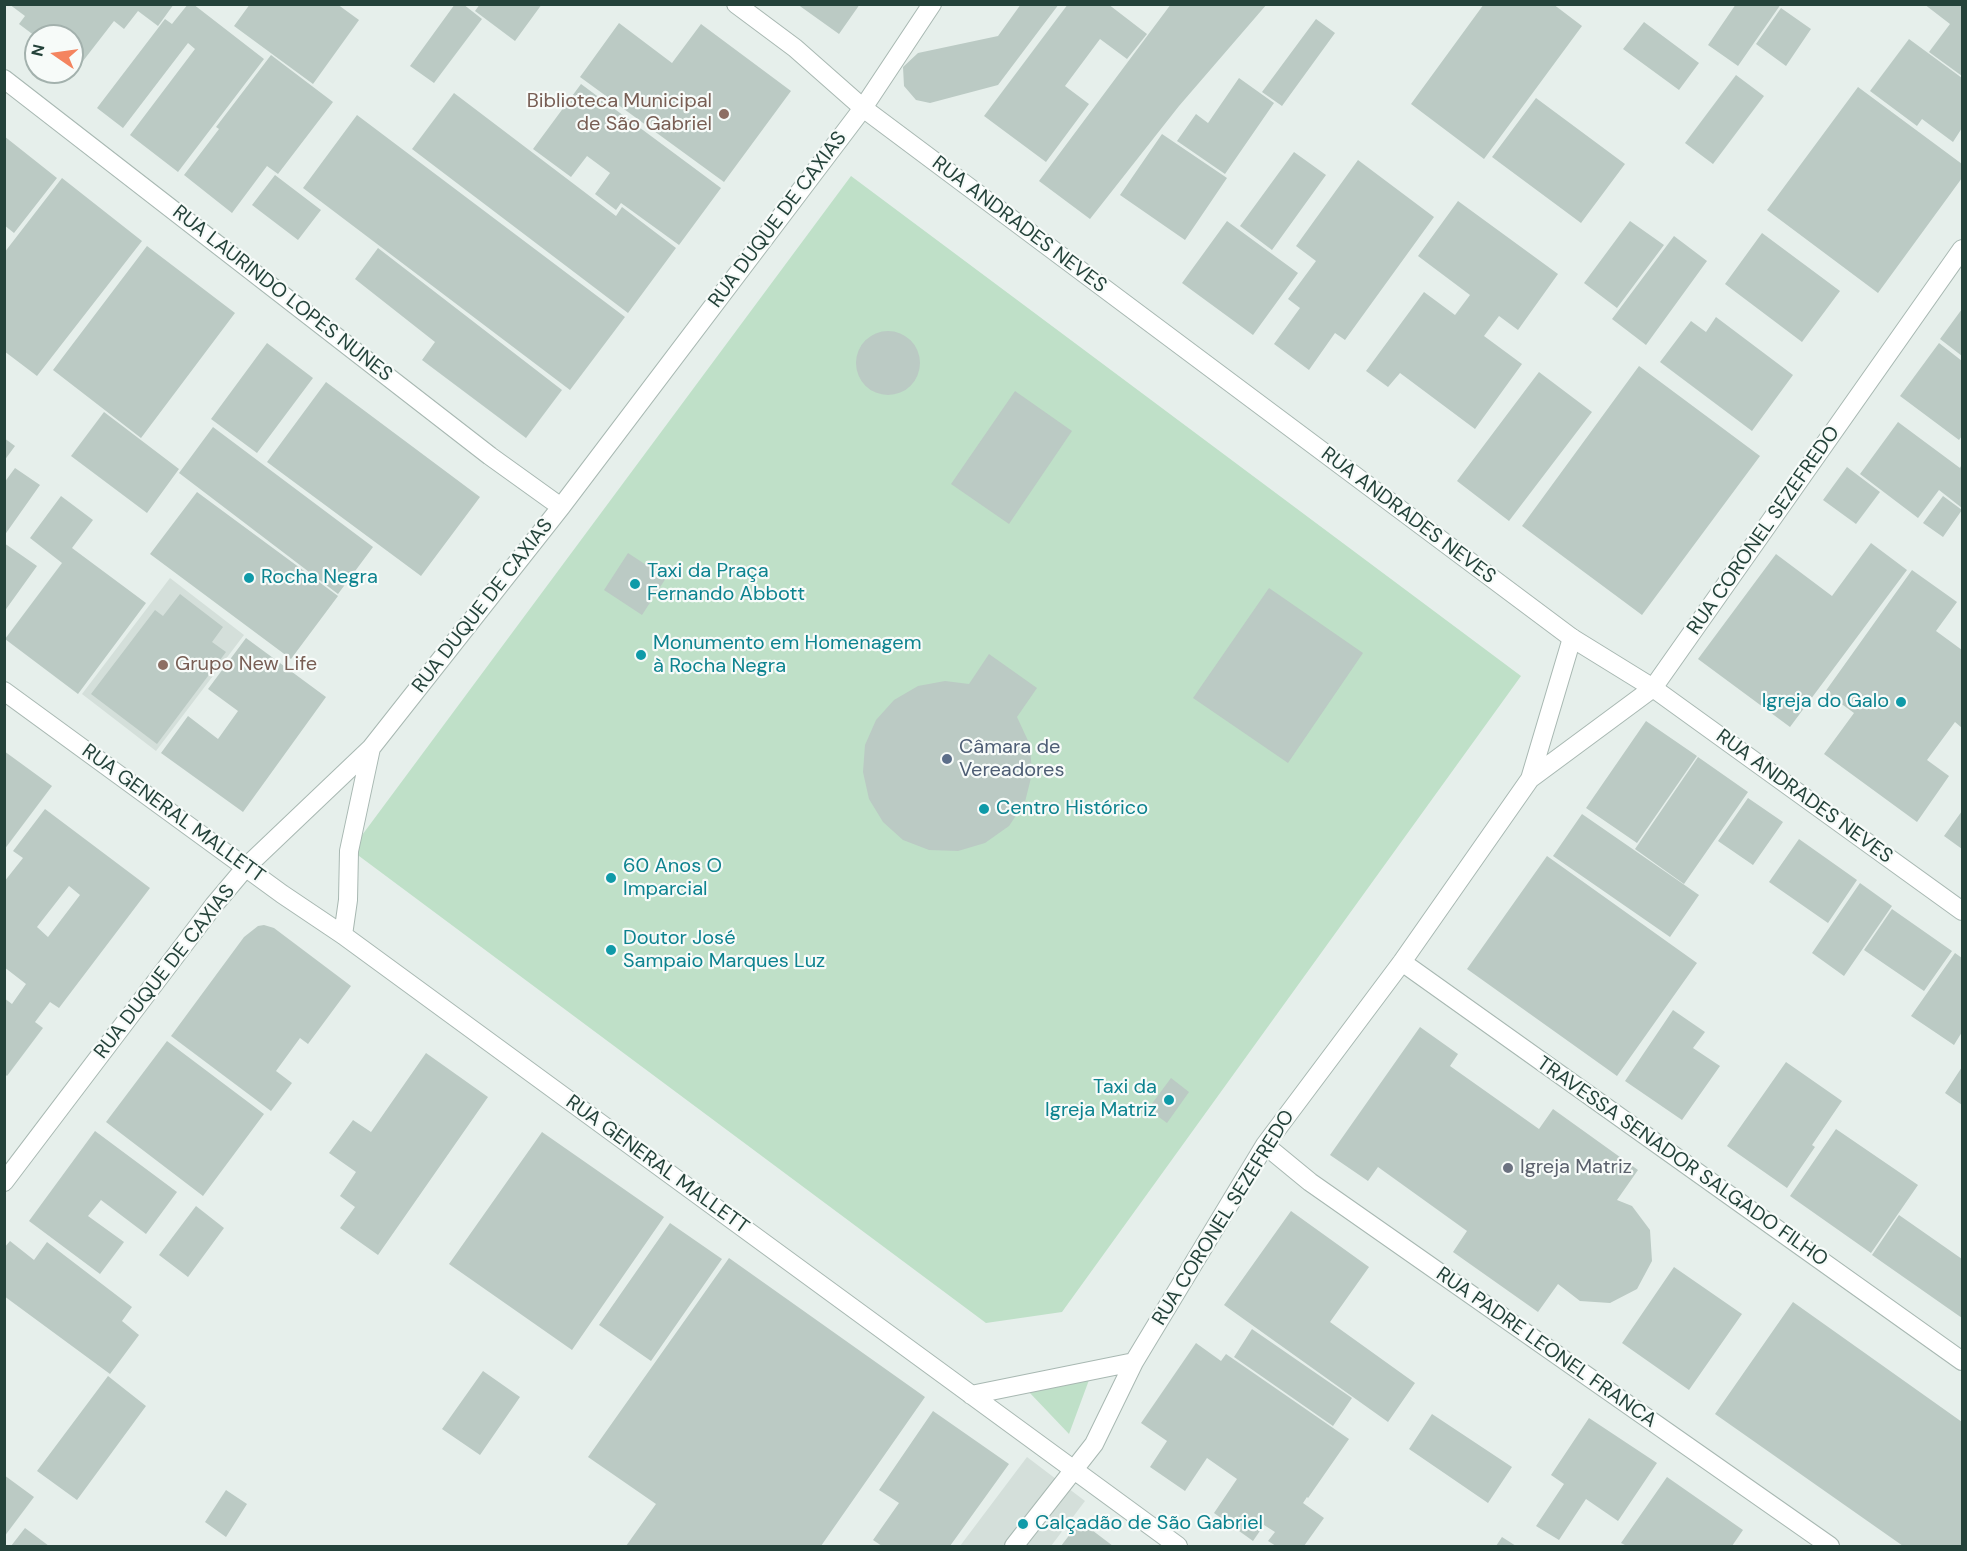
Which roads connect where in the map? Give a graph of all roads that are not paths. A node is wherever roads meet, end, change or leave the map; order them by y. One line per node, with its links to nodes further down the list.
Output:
1 (736, 4): 4 (street, RUA ANDRADES NEVES)
2 (932, 4): 4 (street, RUA DUQUE DE CAXIAS)
3 (4, 79): 6 (street, RUA LAURINDO LOPES NUNES)
4 (863, 108): 6 (street, RUA DUQUE DE CAXIAS); 7 (street, RUA ANDRADES NEVES)
5 (1962, 249): 8 (street, RUA CORONEL SEZEFREDO)
6 (561, 507): 10 (street, RUA DUQUE DE CAXIAS)
7 (1572, 638): 8 (street, RUA ANDRADES NEVES); 11 (street, RUA CORONEL SEZEFREDO)
8 (1653, 688): 11 (street, RUA CORONEL SEZEFREDO); 13 (street, RUA ANDRADES NEVES)
9 (4, 691): 12 (street, RUA GENERAL MALLETT)
10 (371, 748): 12 (street, RUA DUQUE DE CAXIAS); 14 (street)
11 (1530, 779): 15 (street, RUA CORONEL SEZEFREDO)
12 (246, 867): 14 (street, RUA GENERAL MALLETT); 17 (street, RUA DUQUE DE CAXIAS)
13 (1962, 911)
14 (343, 935): 20 (street, RUA GENERAL MALLETT)
15 (1402, 962): 16 (street, RUA CORONEL SEZEFREDO); 18 (street, TRAVESSA SENADOR SALGADO FILHO)
16 (1266, 1145): 19 (street, RUA CORONEL SEZEFREDO); 24 (street, RUA PADRE LEONEL FRANCA)
17 (4, 1182)
18 (1962, 1361)
19 (1134, 1362): 20 (street); 21 (street, RUA CORONEL SEZEFREDO)
20 (970, 1395): 21 (street, RUA GENERAL MALLETT)
21 (1074, 1471): 22 (street, RUA CORONEL SEZEFREDO); 23 (street, RUA GENERAL MALLETT)
22 (1014, 1546)
23 (1178, 1546)
24 (1830, 1546)

